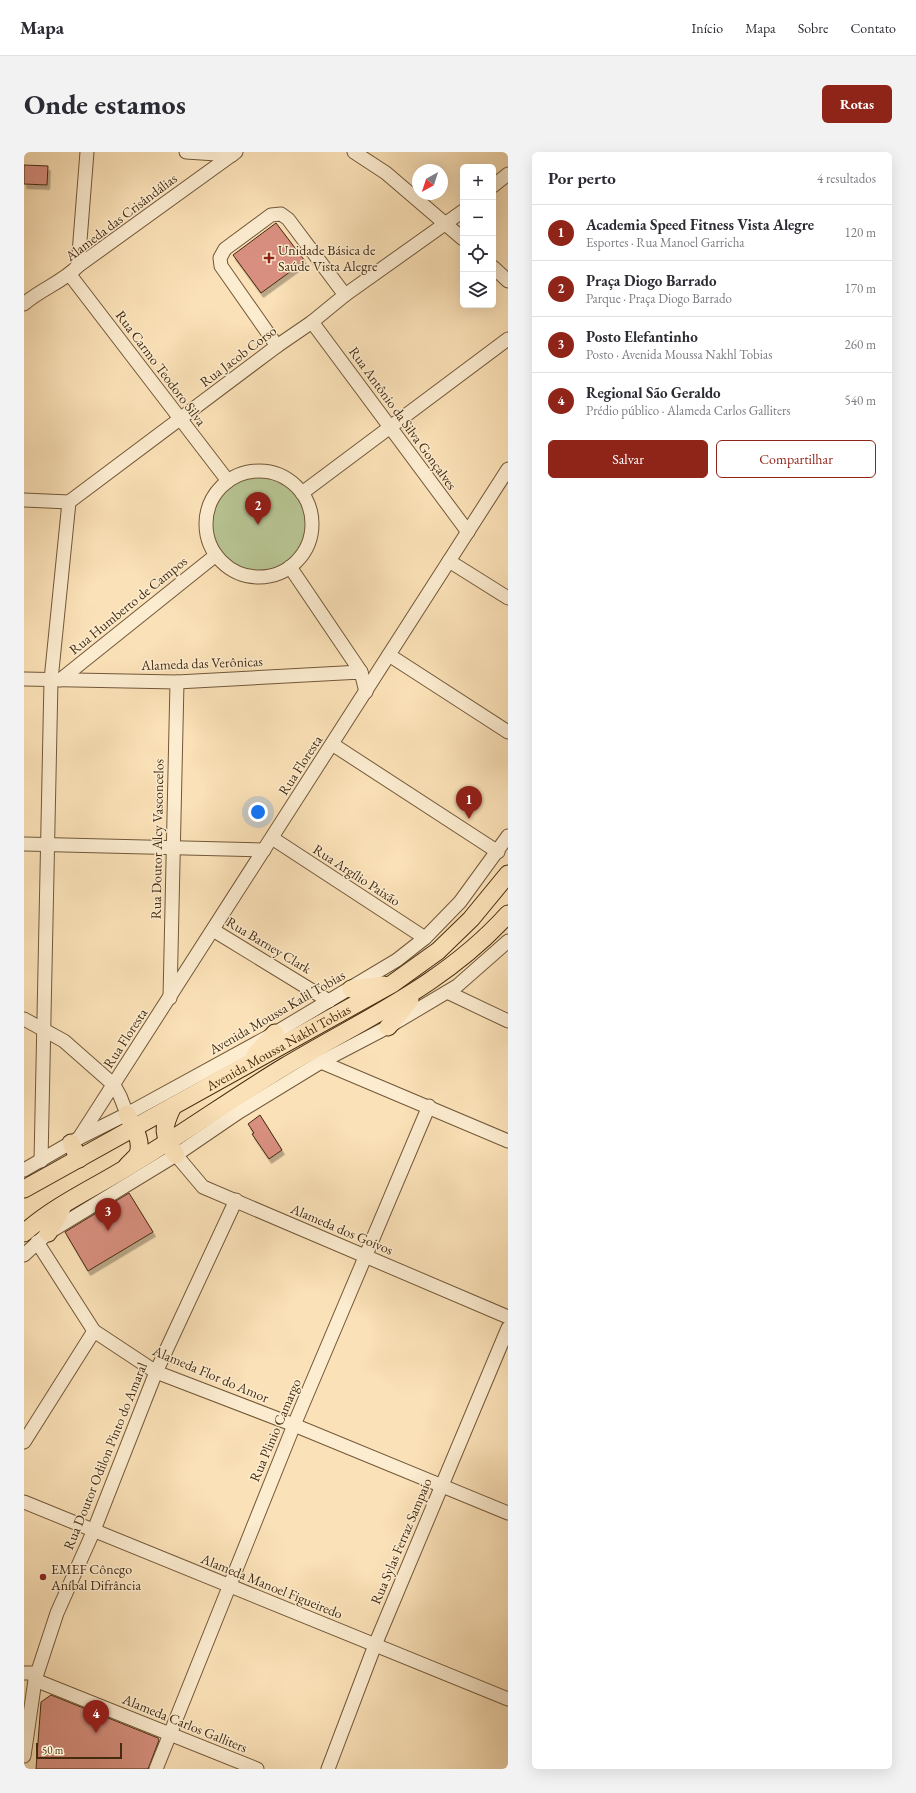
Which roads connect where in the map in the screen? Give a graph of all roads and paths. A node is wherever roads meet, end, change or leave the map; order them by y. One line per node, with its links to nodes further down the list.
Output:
1 (87, 152): 11 (street)
2 (186, 152): 4 (street)
3 (354, 152): 8 (street)
4 (234, 153): 11 (street, Alameda das Crisândálias)
5 (508, 174): 6 (street)
6 (496, 184)
7 (460, 213): 8 (street, Rua Jacob Corso)
8 (446, 224): 9 (street); 13 (street, Rua Jacob Corso)
9 (460, 236)
10 (496, 270): 12 (street)
11 (74, 271): 14 (street, Alameda das Crisândálias); 18 (street, Rua Carmo Teodoro Silva)
12 (508, 281)
13 (345, 296): 15 (street, Rua Jacob Corso); 17 (street)
14 (27, 298)
15 (312, 322): 17 (street, Rua Jacob Corso); 19 (street, Rua Antônio da Silva Gonçalves)
16 (508, 340): 19 (street)
17 (277, 346): 18 (street, Rua Jacob Corso)
18 (180, 420): 21 (street, Rua Carmo Teodoro Silva); 24 (street, Rua Jacob Corso)
19 (388, 427): 22 (street); 25 (street, Rua Antônio da Silva Gonçalves)
20 (508, 469): 25 (street, Rua Floresta)
21 (228, 481): 22 (street); 26 (street)
22 (302, 493): 28 (street)
23 (24, 500): 24 (street)
24 (69, 502): 33 (street)
25 (468, 532): 27 (street, Rua Floresta)
26 (216, 555): 28 (street); 33 (street, Rua Humberto de Campos)
27 (449, 561): 29 (street); 30 (street, Rua Floresta)
28 (290, 567): 31 (street)
29 (508, 598)
30 (389, 655): 35 (street, Rua Floresta); 36 (street)
31 (361, 672): 34 (street, Alameda das Verônicas); 35 (street)
32 (24, 679): 33 (street, Alameda das Verônicas)
33 (55, 680): 34 (street, Alameda das Verônicas); 41 (street)
34 (176, 682): 42 (street, Rua Doutor Alcy Vasconcelos)
35 (366, 692): 37 (street, Rua Floresta)
36 (508, 732)
37 (332, 744): 39 (street, Rua Floresta); 44 (street)
38 (508, 836): 44 (street, Avenida Moussa Kalil Tobias)
39 (272, 838): 43 (street, Rua Floresta); 48 (street, Rua Argílio Paixão)
40 (24, 844): 41 (street)
41 (47, 845): 42 (street); 59 (street)
42 (173, 848): 43 (street); 54 (street, Rua Doutor Alcy Vasconcelos)
43 (264, 850): 47 (street, Rua Floresta)
44 (498, 852): 48 (street, Avenida Moussa Kalil Tobias)
45 (508, 874): 50 (main road, Avenida Moussa Nakhl Tobias)
46 (508, 914): 52 (main road, Avenida Moussa Nakhl Tobias)
47 (213, 930): 54 (street, Rua Floresta); 55 (street, Rua Barney Clark)
48 (425, 938): 51 (street, Avenida Moussa Kalil Tobias)
49 (508, 941): 53 (street)
50 (392, 984): 51 (main road); 62 (main road, Avenida Moussa Nakhl Tobias)
51 (351, 989): 55 (street, Avenida Moussa Kalil Tobias)
52 (418, 991): 58 (main road); 67 (main road, Avenida Moussa Nakhl Tobias)
53 (447, 992): 57 (street); 58 (street)
54 (170, 998): 63 (street, Rua Floresta)
55 (329, 1001): 60 (street, Avenida Moussa Kalil Tobias)
56 (24, 1019): 59 (street)
57 (508, 1021)
58 (388, 1027): 61 (street)
59 (43, 1030): 63 (street); 73 (street)
60 (275, 1033): 62 (main road); 68 (street, Avenida Moussa Kalil Tobias)
61 (321, 1062): 65 (street); 66 (street)
62 (247, 1065): 64 (main road, Avenida Moussa Nakhl Tobias)
63 (114, 1085): 68 (street); 69 (street, Rua Floresta)
64 (173, 1106): 68 (main road, Avenida Moussa Nakhl Tobias); 71 (main road)
65 (429, 1106): 70 (street); 82 (street, Rua Plinio Camargo)
66 (239, 1112): 67 (main road); 71 (street)
67 (214, 1113): 71 (main road, Avenida Moussa Nakhl Tobias)
68 (130, 1121): 69 (street, Avenida Moussa Kalil Tobias); 72 (main road, Avenida Moussa Nakhl Tobias); 75 (main road)
69 (75, 1140): 72 (main road); 73 (street, Avenida Moussa Kalil Tobias)
70 (508, 1141)
71 (172, 1149): 75 (main road, Avenida Moussa Nakhl Tobias); 79 (street, Alameda dos Goivos); 80 (street)
72 (79, 1159): 76 (main road, Avenida Moussa Nakhl Tobias)
73 (41, 1161): 74 (street, Avenida Moussa Kalil Tobias)
74 (24, 1170)
75 (123, 1170): 80 (main road, Avenida Moussa Nakhl Tobias)
76 (41, 1180): 77 (main road, Avenida Moussa Nakhl Tobias); 78 (main road)
77 (24, 1189)
78 (24, 1200)
79 (236, 1200): 82 (street, Alameda dos Goivos); 86 (street, Rua Doutor Odilon Pinto do Amaral)
80 (32, 1231): 81 (street); 85 (street, Alameda Flor do Amor)
81 (24, 1255)
82 (366, 1258): 83 (street, Alameda dos Goivos); 87 (street, Rua Plinio Camargo)
83 (508, 1317)
84 (508, 1328): 89 (street, Rua Sylas Ferraz Sampaio)
85 (94, 1331): 86 (street, Alameda Flor do Amor); 88 (street)
86 (156, 1372): 87 (street, Alameda Flor do Amor); 92 (street, Rua Doutor Odilon Pinto do Amaral)
87 (294, 1425): 89 (street, Alameda Flor do Amor); 93 (street, Rua Plinio Camargo)
88 (24, 1442)
89 (442, 1485): 91 (street, Alameda Flor do Amor); 94 (street, Rua Sylas Ferraz Sampaio)
90 (24, 1502): 92 (street, Alameda Manoel Figueiredo)
91 (508, 1513)
92 (94, 1530): 93 (street, Alameda Manoel Figueiredo); 95 (street, Rua Doutor Odilon Pinto do Amaral)
93 (229, 1586): 94 (street, Alameda Manoel Figueiredo); 97 (street, Rua Plinio Camargo)
94 (375, 1645): 96 (street, Alameda Manoel Figueiredo); 101 (street, Rua Sylas Ferraz Sampaio)
95 (32, 1675): 97 (street, Alameda Carlos Galliters); 98 (street, Rua Doutor Odilon Pinto do Amaral)
96 (508, 1699)
97 (171, 1734): 99 (street, Rua Plinio Camargo); 100 (street, Alameda Carlos Galliters)
98 (24, 1756)
99 (156, 1769)
100 (257, 1769)
101 (328, 1769)

